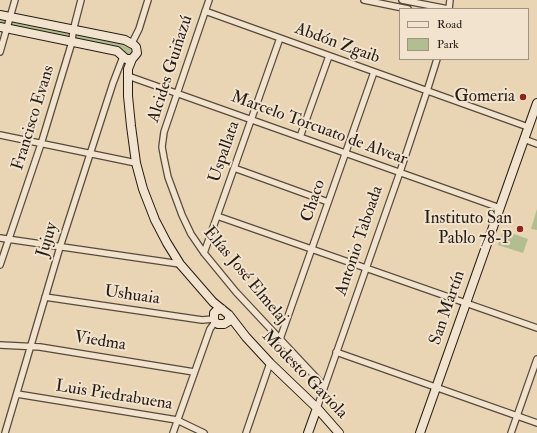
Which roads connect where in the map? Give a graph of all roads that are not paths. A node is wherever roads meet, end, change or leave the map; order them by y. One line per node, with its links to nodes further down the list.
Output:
1 (15, 0): 11 (street)
2 (82, 0): 14 (street, Francisco Evans)
3 (148, 0): 13 (street)
4 (209, 0): 9 (street, Alcides Guiñazú)
5 (364, 0): 7 (street)
6 (404, 0): 8 (street)
7 (401, 8)
8 (443, 8)
9 (205, 11): 15 (street, Abdón Zgaib); 26 (street, Alcides Guiñazú)
10 (0, 15): 11 (street)
11 (10, 18): 12 (street); 14 (street)
12 (4, 28): 16 (street); 19 (street)
13 (139, 29): 17 (street); 18 (street)
14 (73, 31): 16 (street, Francisco Evans); 17 (street)
15 (280, 38): 20 (street, Abdón Zgaib); 28 (street, Uspallata)
16 (72, 42): 21 (street); 33 (street, Francisco Evans)
17 (131, 43): 18 (street); 21 (street)
18 (137, 51): 21 (street)
19 (0, 52)
20 (329, 56): 24 (street, Abdón Zgaib); 31 (street)
21 (126, 57): 23 (street); 36 (street, Jujuy)
22 (437, 60): 25 (street, Antonio Taboada)
23 (128, 72): 26 (street, Marcelo Torcuato de Alvear); 38 (street)
24 (374, 72): 25 (street, Abdón Zgaib); 37 (street, Chaco)
25 (427, 92): 29 (street, Abdón Zgaib); 40 (street, Antonio Taboada)
26 (177, 93): 28 (street, Marcelo Torcuato de Alvear); 35 (street, Alcides Guiñazú)
27 (537, 103): 29 (street, San Martín)
28 (252, 120): 31 (street, Marcelo Torcuato de Alvear); 39 (street, Uspallata)
29 (528, 127): 32 (street, San Martín)
30 (0, 135): 33 (street)
31 (300, 137): 37 (street, Marcelo Torcuato de Alvear)
32 (524, 139): 34 (street); 42 (street, San Martín)
33 (41, 144): 36 (street); 45 (street, Francisco Evans)
34 (537, 144)
35 (162, 147): 48 (street, Elías José Elmelaj)
36 (91, 153): 38 (street); 46 (street, Jujuy)
37 (346, 153): 40 (street, Marcelo Torcuato de Alvear); 41 (street, Chaco)
38 (136, 163): 49 (street)
39 (234, 168): 41 (street); 43 (street, Uspallata)
40 (400, 172): 42 (street, Marcelo Torcuato de Alvear); 51 (street, Antonio Taboada)
41 (328, 202): 47 (street, Chaco)
42 (500, 208): 53 (street, San Martín)
43 (217, 216): 47 (street); 48 (street, Uspallata)
44 (0, 238): 45 (street)
45 (9, 239): 46 (street); 50 (street, Francisco Evans)
46 (60, 247): 49 (street); 52 (street, Jujuy)
47 (312, 250): 51 (street); 59 (street, Chaco)
48 (204, 253): 59 (street, Elías José Elmelaj)
49 (180, 264): 55 (street)
50 (0, 265)
51 (366, 268): 53 (street); 62 (street, Antonio Taboada)
52 (45, 298): 55 (street, Ushuaia); 61 (street, Jujuy)
53 (466, 303): 57 (street); 67 (street, San Martín)
54 (229, 315): 55 (street, Modesto Gaviola); 56 (street); 58 (street, Modesto Gaviola)
55 (216, 316): 56 (street, Modesto Gaviola); 65 (street)
56 (224, 324): 58 (street, Modesto Gaviola)
57 (537, 328)
58 (246, 337): 64 (street, Modesto Gaviola)
59 (280, 338): 66 (street, Elías José Elmelaj)
60 (0, 345): 61 (street, Viedma)
61 (32, 346): 65 (street, Viedma); 68 (street, Jujuy)
62 (336, 352): 66 (street, Antonio Taboada); 67 (street)
63 (537, 359): 70 (street)
64 (270, 363): 69 (street, Modesto Gaviola); 76 (street)
65 (194, 372): 71 (street)
66 (324, 386): 69 (street, Antonio Taboada)
67 (436, 387): 70 (street); 79 (street, San Martín)
68 (17, 394): 71 (street, Luis Piedrabuena); 73 (street, Jujuy)
69 (317, 408): 77 (street, Antonio Taboada); 78 (street, Modesto Gaviola)
70 (517, 416): 72 (street); 80 (street)
71 (177, 420): 74 (street); 75 (street, Luis Piedrabuena)
72 (537, 423)
73 (5, 433)
74 (172, 433)
75 (204, 433)
76 (246, 433)
77 (308, 433)
78 (340, 433)
79 (420, 433)
80 (511, 433)

